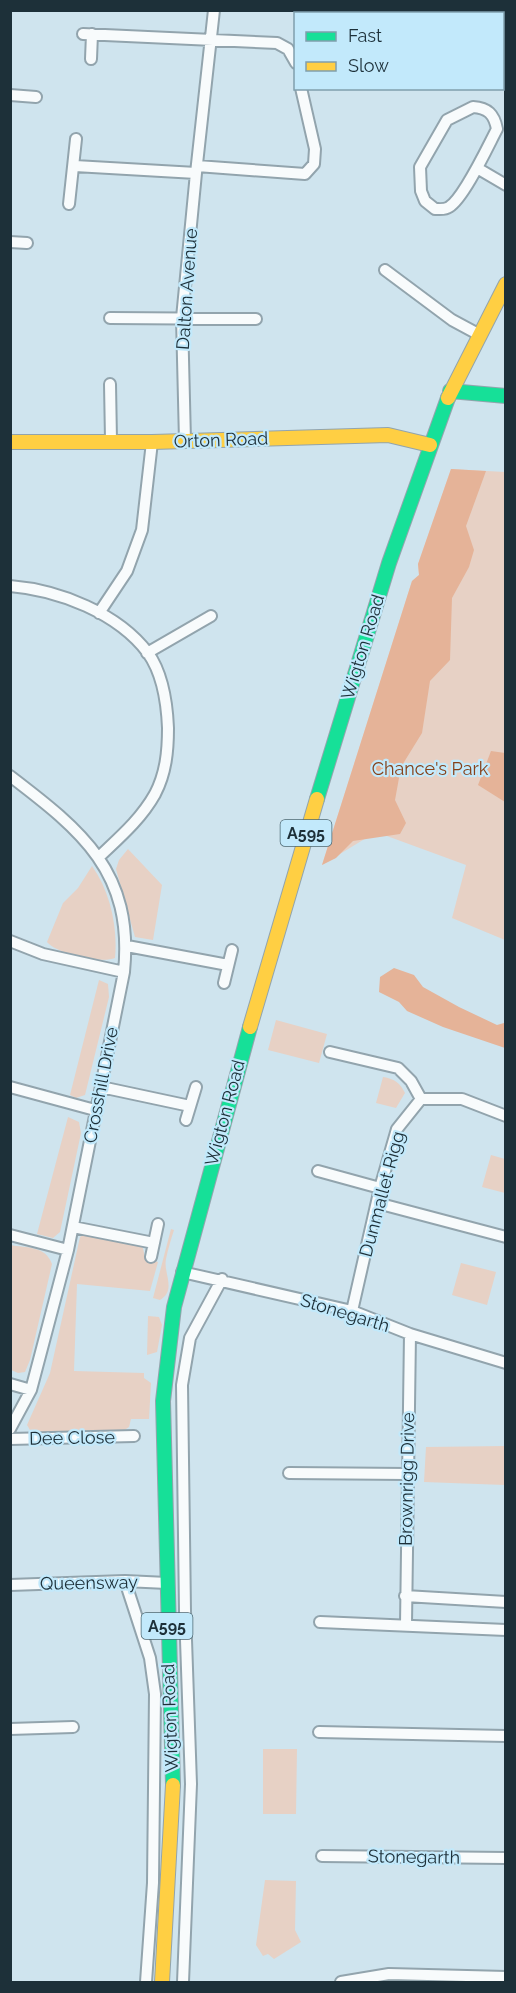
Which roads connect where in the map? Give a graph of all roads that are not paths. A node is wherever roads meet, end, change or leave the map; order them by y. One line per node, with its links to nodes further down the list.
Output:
1 (214, 10): 2 (street, Dalton Avenue)
2 (209, 38): 3 (street); 4 (street); 11 (street, Dalton Avenue)
3 (91, 59)
4 (294, 60)
5 (301, 90): 11 (street)
6 (10, 95): 7 (street)
7 (36, 97)
8 (76, 139): 9 (street)
9 (75, 166): 11 (street); 13 (street)
10 (477, 168): 10 (street); 12 (street)
11 (197, 170): 19 (street, Dalton Avenue)
12 (506, 185)
13 (69, 204)
14 (10, 242): 15 (street)
15 (27, 243)
16 (385, 270): 21 (street)
17 (506, 284): 21 (main road, Wigton Road / A595)
18 (110, 318): 19 (street)
19 (182, 318): 20 (street); 27 (street, Dalton Avenue)
20 (256, 319)
21 (478, 334): 23 (main road, Wigton Road / A595)
22 (110, 384): 25 (street)
23 (450, 391): 24 (main road); 29 (main road, Wigton Road / A595)
24 (506, 396)
25 (111, 440): 26 (main road, Orton Road); 28 (main road, Orton Road)
26 (152, 441): 27 (main road, Orton Road); 31 (street)
27 (185, 441): 29 (main road, Orton Road)
28 (10, 442)
29 (430, 445): 61 (main road, Wigton Road / A595)
30 (10, 586): 31 (street)
31 (99, 613): 33 (street)
32 (211, 616): 33 (street)
33 (147, 653): 35 (street)
34 (10, 776): 35 (street, Crosshill Drive)
35 (100, 856): 37 (street, Crosshill Drive)
36 (10, 942): 40 (street)
37 (127, 946): 39 (street); 40 (street, Crosshill Drive)
38 (232, 950): 39 (street)
39 (228, 965): 41 (street)
40 (124, 972): 44 (street, Crosshill Drive)
41 (224, 983)
42 (330, 1052): 46 (street)
43 (10, 1087): 48 (street)
44 (101, 1087): 47 (street); 48 (street, Crosshill Drive)
45 (196, 1088): 47 (street)
46 (421, 1099): 49 (street); 52 (street, Dunmallet Rigg)
47 (190, 1106): 50 (street)
48 (95, 1110): 55 (street, Crosshill Drive)
49 (506, 1116)
50 (186, 1120)
51 (318, 1171): 52 (street)
52 (380, 1188): 53 (street, Dunmallet Rigg)
53 (377, 1203): 57 (street); 63 (street, Dunmallet Rigg)
54 (158, 1224): 58 (street)
55 (73, 1227): 58 (street); 59 (street, Crosshill Drive)
56 (10, 1235): 59 (street)
57 (506, 1237)
58 (154, 1243): 60 (street)
59 (68, 1250): 67 (street, Crosshill Drive)
60 (151, 1257)
61 (182, 1272): 62 (street, Stonegarth); 74 (main road, Wigton Road / A595)
62 (222, 1279): 63 (street, Stonegarth); 90 (street, Wigton Road)
63 (352, 1311): 64 (street, Stonegarth)
64 (410, 1334): 65 (street, Stonegarth); 72 (street, Brownrigg Drive)
65 (505, 1358)
66 (10, 1384): 67 (street)
67 (31, 1390): 68 (street, Crosshill Drive)
68 (10, 1429)
69 (134, 1436): 70 (street, Dee Close)
70 (10, 1439)
71 (289, 1473): 72 (street)
72 (407, 1474): 76 (street, Brownrigg Drive)
73 (125, 1581): 74 (street, Queensway); 75 (street, Queensway); 88 (street, Wigton Road)
74 (167, 1583): 89 (main road, Wigton Road / A595)
75 (10, 1585)
76 (405, 1596): 77 (street); 79 (street, Brownrigg Drive)
77 (506, 1602)
78 (320, 1622): 79 (street)
79 (406, 1624): 80 (street)
80 (506, 1630)
81 (73, 1727): 82 (street)
82 (10, 1729)
83 (320, 1732): 84 (street)
84 (506, 1736)
85 (322, 1856): 86 (street, Stonegarth)
86 (506, 1858)
87 (506, 1977): 91 (street)
88 (146, 1983)
89 (162, 1983)
90 (183, 1983)
91 (341, 1983)

